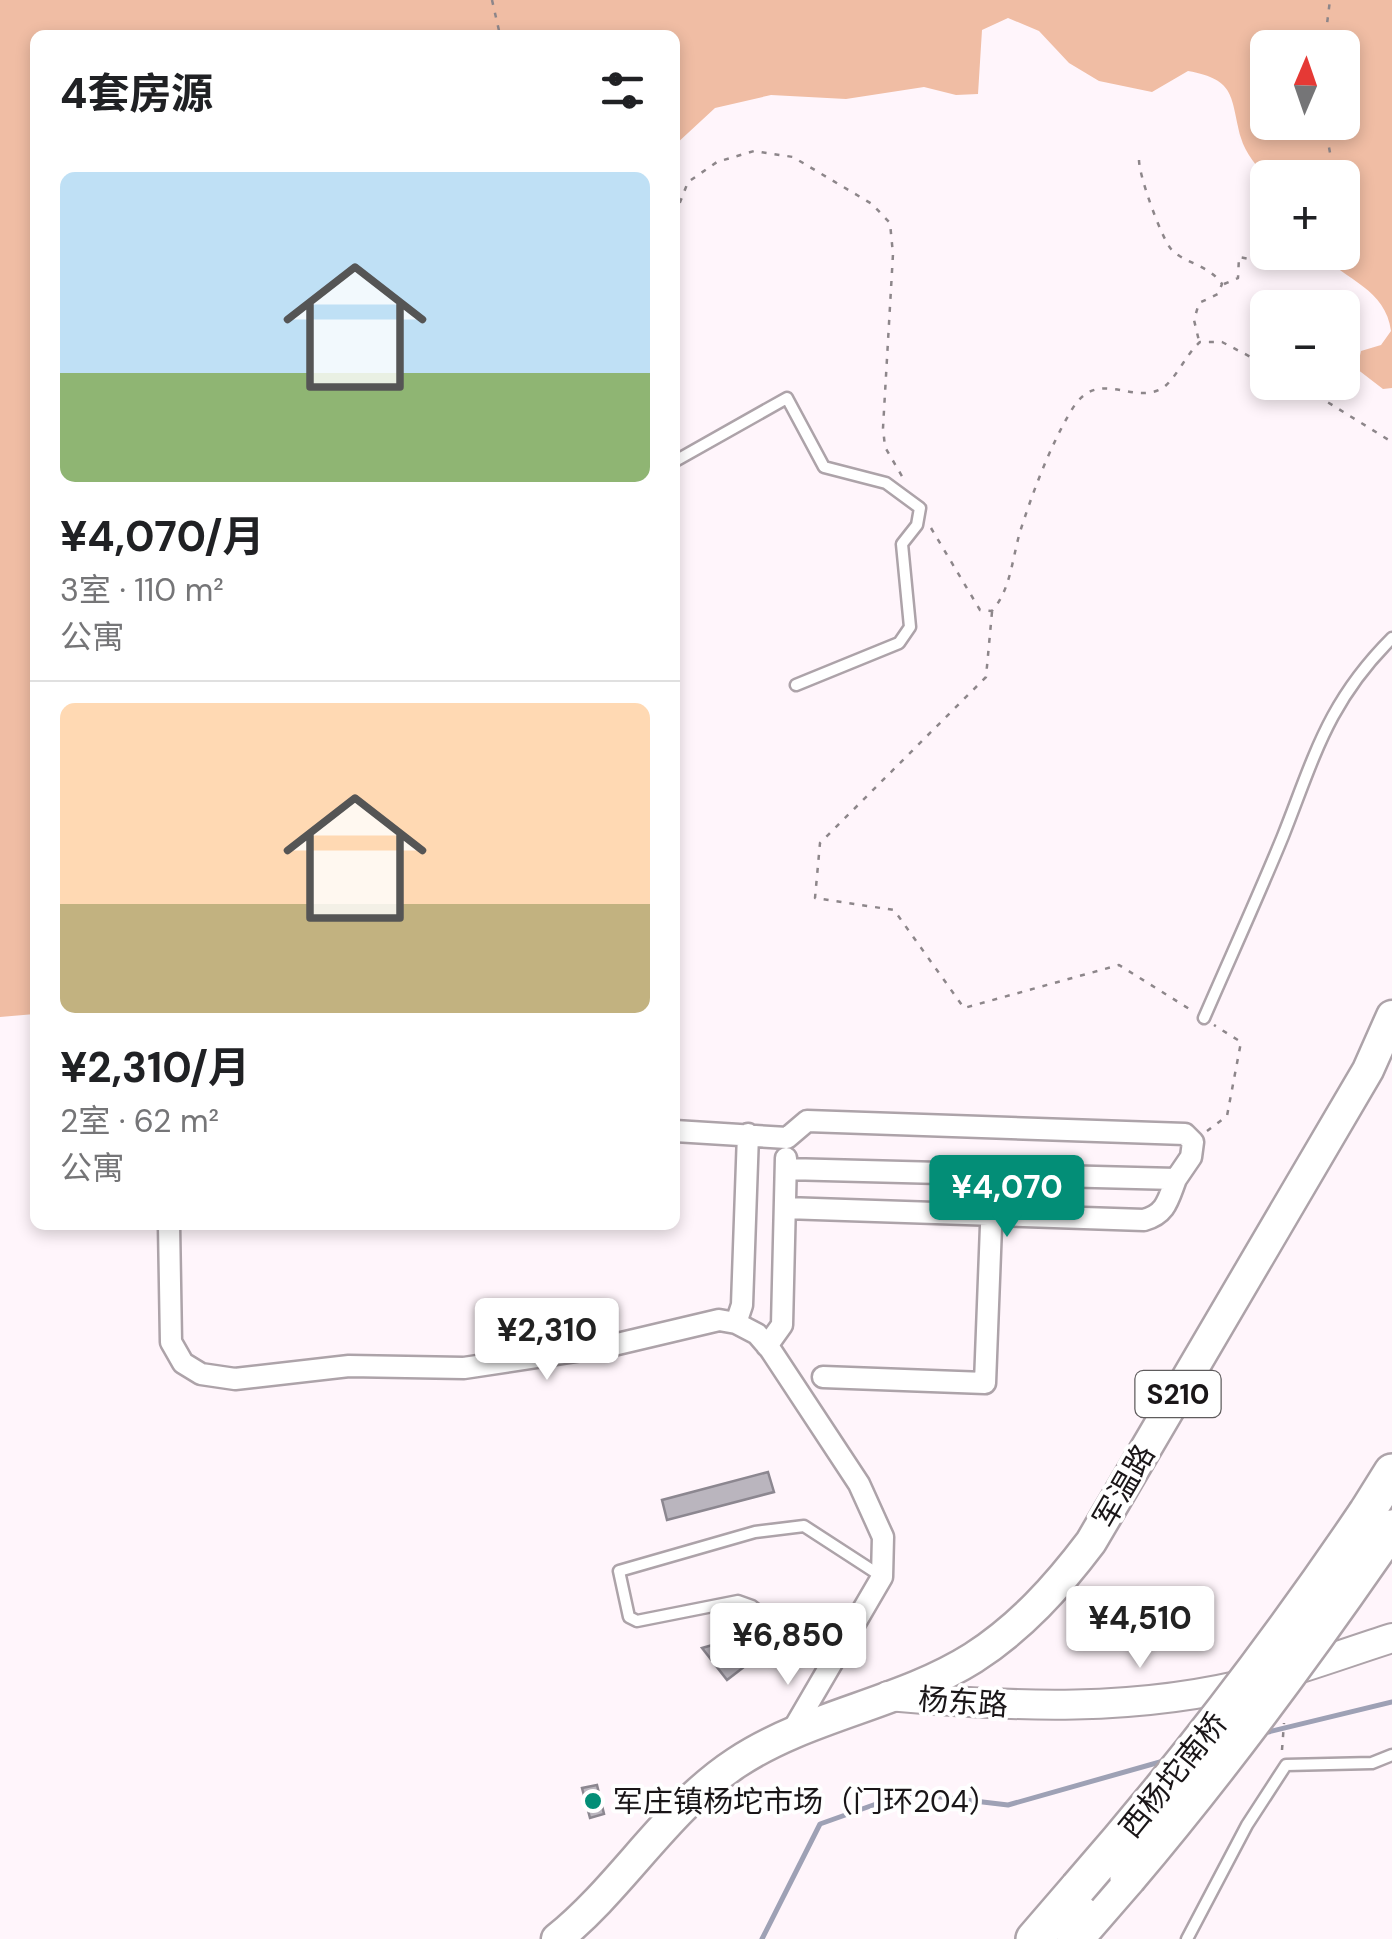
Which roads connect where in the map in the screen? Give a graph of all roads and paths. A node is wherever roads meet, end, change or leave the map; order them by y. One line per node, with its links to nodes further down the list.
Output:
1 (492, 0): 3 (path)
2 (1330, 0): 4 (path)
3 (499, 30)
4 (1326, 30)
5 (1139, 160): 8 (path)
6 (680, 202): 14 (path)
7 (1250, 259): 8 (path)
8 (1222, 284): 9 (path)
9 (1200, 342): 10 (path); 15 (path)
10 (1250, 357)
11 (1324, 400): 12 (path)
12 (1392, 442)
13 (680, 458): 14 (lane)
14 (920, 508): 15 (path); 17 (lane)
15 (992, 611): 19 (path)
16 (1392, 638): 19 (lane)
17 (796, 685)
18 (1392, 1016): 38 (main road, 军温路 / S210)
19 (1204, 1018): 23 (path)
20 (680, 1131): 21 (street)
21 (748, 1134): 22 (street); 30 (street)
22 (787, 1138): 23 (street); 24 (street)
23 (1193, 1142): 26 (street)
24 (786, 1169): 25 (street); 27 (street)
25 (993, 1174): 26 (street); 28 (street)
26 (1176, 1179): 28 (street)
27 (785, 1208): 28 (street); 31 (street)
28 (991, 1215): 32 (street)
29 (170, 1230): 30 (street)
30 (736, 1323): 31 (street)
31 (768, 1346): 35 (street)
32 (822, 1378)
33 (1392, 1472): 34 (highway)
34 (1379, 1520): 44 (highway, 西杨坨南桥, bridge); 45 (highway, 西杨坨南桥, bridge)
35 (882, 1576): 37 (street); 37 (lane)
36 (1392, 1638): 38 (street, 杨东路)
37 (830, 1668): 40 (street)
38 (886, 1696): 40 (main road, 军温路 / S210)
39 (1284, 1721): 42 (path)
40 (790, 1734): 43 (main road, 军温路 / S210)
41 (1392, 1755): 46 (lane)
42 (1281, 1761)
43 (557, 1939)
44 (1034, 1939)
45 (1074, 1939)
46 (1188, 1939)

